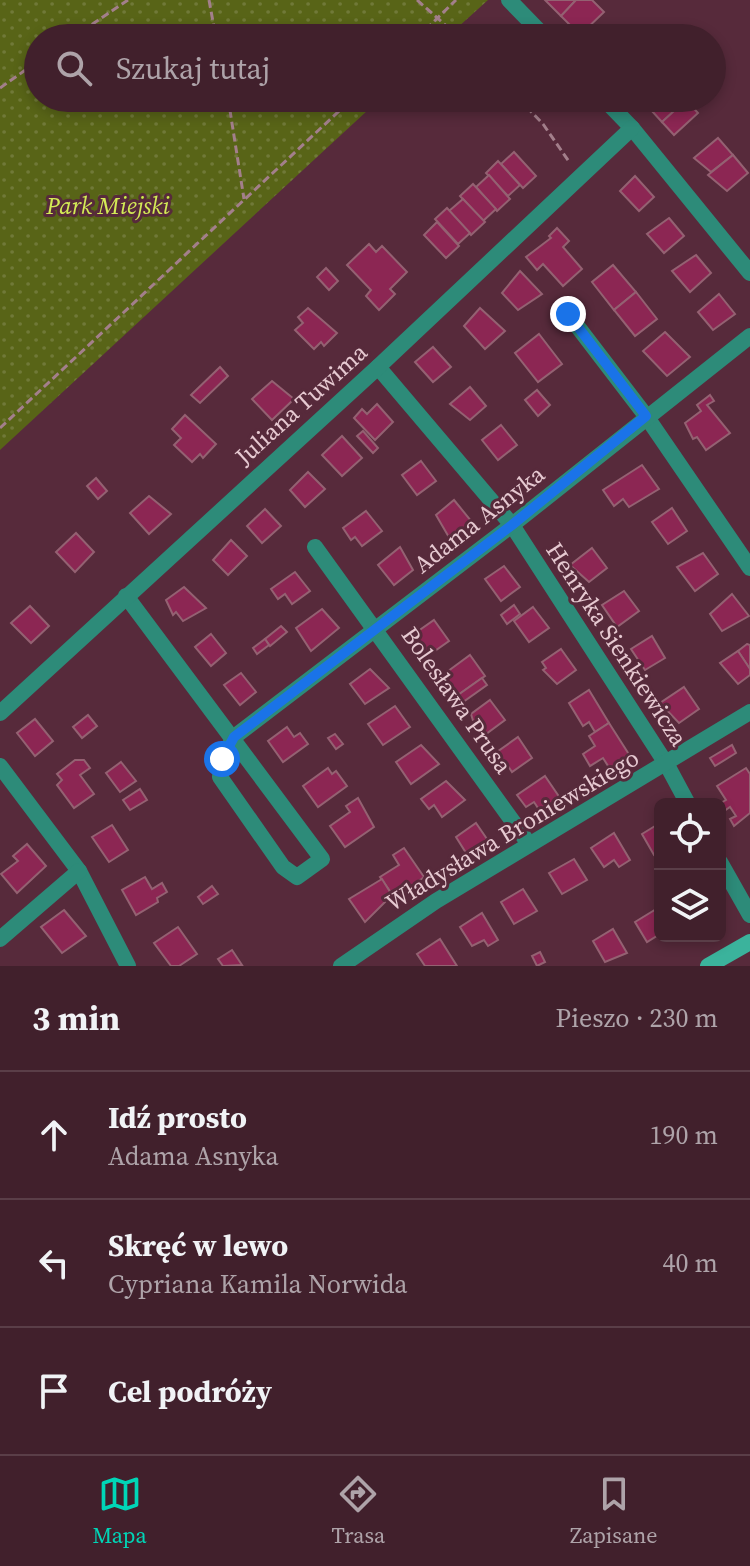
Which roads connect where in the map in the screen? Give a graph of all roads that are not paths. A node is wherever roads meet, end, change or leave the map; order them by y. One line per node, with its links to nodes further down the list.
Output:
1 (509, 0): 2 (street)
2 (532, 24)
3 (617, 112): 4 (street)
4 (632, 128): 5 (street); 8 (street, Juliana Tuwima)
5 (750, 273)
6 (568, 314): 9 (street)
7 (750, 336): 9 (street, Adama Asnyka)
8 (378, 367): 10 (street, Henryka Sienkiewicza); 13 (street, Juliana Tuwima)
9 (646, 416): 10 (street, Adama Asnyka); 12 (street)
10 (512, 525): 14 (street, Adama Asnyka); 18 (street, Henryka Sienkiewicza)
11 (315, 547): 14 (street, Bolesława Prusa)
12 (750, 568)
13 (126, 596): 16 (street, Juliana Tuwima); 17 (street)
14 (376, 627): 17 (street, Adama Asnyka); 21 (street, Bolesława Prusa)
15 (750, 712): 18 (street, Władysława Broniewskiego)
16 (0, 713)
17 (234, 737): 17 (street)
18 (667, 765): 20 (street, Henryka Sienkiewicza); 21 (street, Władysława Broniewskiego)
19 (0, 766): 23 (street)
20 (685, 798)
21 (529, 844): 28 (street, Władysława Broniewskiego)
22 (725, 870): 24 (street)
23 (79, 871): 25 (street); 27 (street)
24 (750, 915)
25 (0, 939)
26 (750, 942): 29 (main road)
27 (128, 966)
28 (341, 966)
29 (708, 966)

